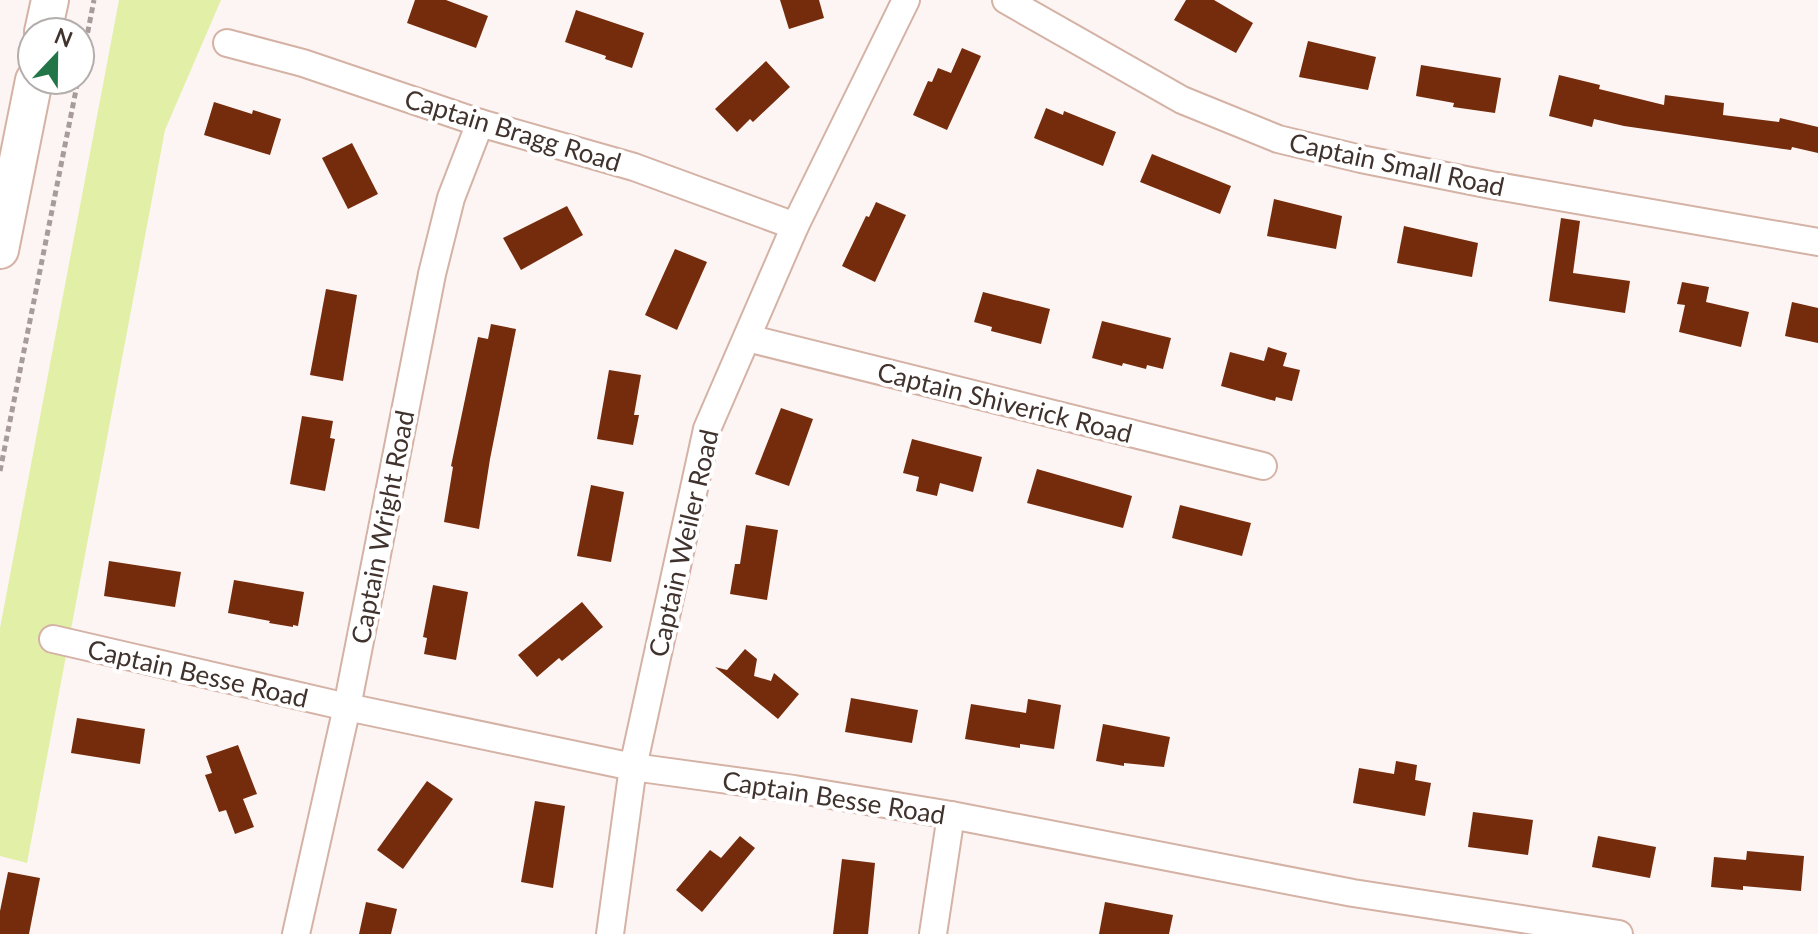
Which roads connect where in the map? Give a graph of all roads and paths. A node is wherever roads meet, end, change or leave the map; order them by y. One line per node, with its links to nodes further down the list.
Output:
1 (906, 0): 7 (street, Captain Weiler Road)
2 (1006, 0): 8 (street, Captain Small Road)
3 (227, 43): 6 (street, Captain Bragg Road)
4 (31, 96): 9 (main road)
5 (75, 96): 12 (path)
6 (480, 123): 7 (street, Captain Bragg Road); 14 (street, Captain Wright Road)
7 (795, 226): 10 (street, Captain Weiler Road)
8 (1818, 242)
9 (0, 250)
10 (747, 338): 11 (street, Captain Shiverick Road); 15 (street, Captain Weiler Road)
11 (1263, 466)
12 (0, 471)
13 (53, 639): 14 (street, Captain Besse Road)
14 (347, 707): 15 (street, Captain Besse Road); 17 (street, Captain Wright Road)
15 (633, 767): 16 (street, Captain Besse Road); 18 (street, Captain Weiler Road)
16 (951, 815): 19 (street); 20 (street, Captain Besse Road)
17 (296, 934)
18 (610, 934)
19 (933, 934)
20 (1619, 934)

